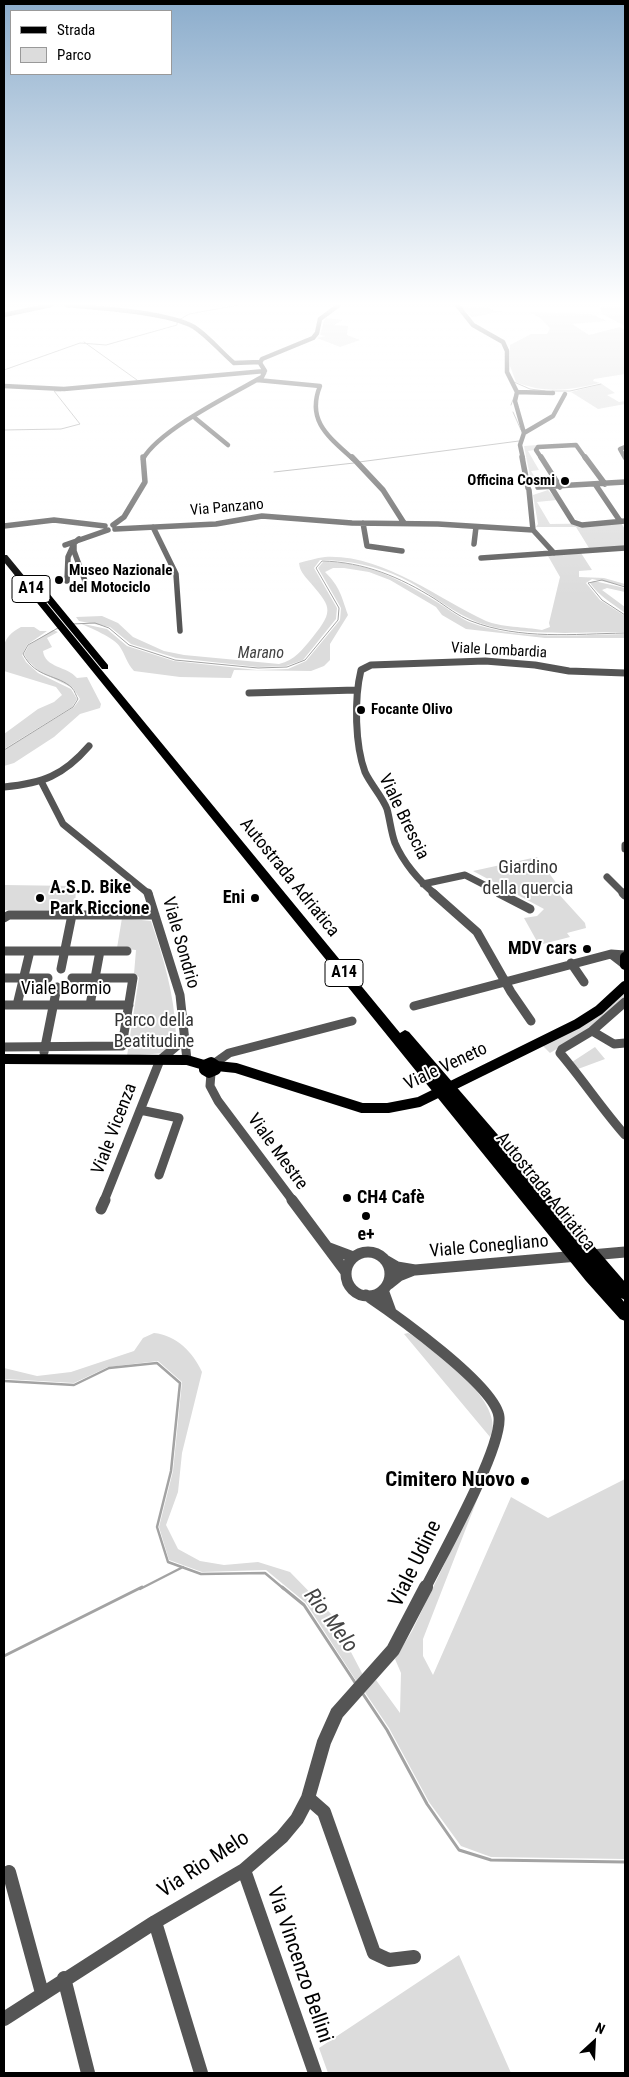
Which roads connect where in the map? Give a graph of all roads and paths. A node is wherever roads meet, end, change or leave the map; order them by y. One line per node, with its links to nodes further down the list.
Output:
1 (221, 402): 5 (street)
2 (315, 402): 16 (street)
3 (515, 402): 6 (street)
4 (560, 402): 6 (street)
5 (195, 418): 7 (street); 19 (street)
6 (524, 433): 13 (street)
7 (228, 445)
8 (625, 447): 9 (street)
9 (625, 458)
10 (625, 482): 11 (street)
11 (600, 484): 12 (street); 12 (street); 14 (street)
12 (556, 487): 13 (street); 14 (street)
13 (534, 490): 22 (street)
14 (624, 520)
15 (363, 523): 16 (street, Via Panzano); 20 (street, Via Panzano); 28 (street)
16 (404, 523): 18 (street, Via Panzano)
17 (4, 526): 21 (street)
18 (476, 526): 22 (street, Via Panzano); 24 (street)
19 (114, 527): 20 (street, Via Panzano); 21 (street, Via Panzano)
20 (153, 527): 35 (street)
21 (106, 528): 23 (street, Via Panzano)
22 (533, 530): 29 (street)
23 (76, 541): 25 (street, Via Panzano); 32 (street); 33 (street)
24 (474, 544)
25 (65, 545)
26 (4, 546): 34 (highway, Autostrada Adriatica / A14)
27 (625, 548): 29 (street)
28 (402, 550)
29 (554, 553): 31 (street)
30 (4, 556): 34 (highway, Autostrada Adriatica / A14)
31 (481, 558)
32 (67, 580)
33 (84, 581)
34 (66, 625): 99 (highway, Autostrada Adriatica / A14); 102 (highway, Autostrada Adriatica / A14)
35 (180, 631)
36 (371, 665): 37 (street, Viale Lombardia); 38 (street, Viale Brescia)
37 (625, 673)
38 (356, 690): 39 (street); 44 (street, Viale Brescia)
39 (249, 694)
40 (89, 746): 41 (street)
41 (42, 782): 42 (street); 48 (street, Viale Sondrio)
42 (4, 787)
43 (607, 877): 45 (street)
44 (423, 884): 46 (street); 63 (street, Viale Brescia)
45 (625, 895)
46 (530, 909)
47 (72, 915): 48 (street); 49 (street); 52 (street)
48 (155, 915): 77 (street, Viale Sondrio)
49 (4, 917)
50 (4, 951): 51 (street)
51 (30, 951): 52 (street); 59 (street)
52 (65, 951): 53 (street); 57 (street)
53 (100, 951): 54 (street); 62 (street)
54 (127, 951)
55 (625, 960): 56 (street)
56 (571, 963): 63 (street); 64 (street)
57 (61, 969)
58 (4, 978): 59 (street)
59 (24, 978): 60 (street); 69 (street)
60 (48, 978)
61 (72, 978): 62 (street)
62 (95, 978): 71 (street); 72 (street)
63 (505, 982): 73 (street); 75 (street, Viale Brescia)
64 (584, 982)
65 (625, 986): 87 (main road, Viale Veneto)
66 (58, 987): 70 (street)
67 (625, 1002): 76 (street)
68 (4, 1005): 69 (street, Viale Bormio)
69 (17, 1005): 70 (street, Viale Bormio)
70 (54, 1005): 71 (street, Viale Bormio); 80 (street)
71 (90, 1005): 72 (street, Viale Bormio)
72 (129, 1005): 80 (street)
73 (414, 1006)
74 (352, 1021): 81 (street)
75 (531, 1021)
76 (592, 1031): 78 (street); 89 (street)
77 (185, 1039): 84 (street); 85 (street, Viale Sondrio)
78 (625, 1043)
79 (4, 1047): 80 (street)
80 (45, 1048): 83 (street)
81 (230, 1053): 86 (street); 87 (street)
82 (4, 1059): 83 (main road, Viale Veneto)
83 (43, 1059): 84 (main road, Viale Veneto)
84 (160, 1060): 85 (main road, Viale Veneto); 88 (street, Viale Vicenza)
85 (187, 1060): 86 (main road, Viale Veneto)
86 (212, 1066): 87 (main road, Viale Veneto); 92 (street, Viale Mestre)
87 (236, 1068)
88 (140, 1110): 90 (street); 91 (street, Viale Vicenza)
89 (625, 1135)
90 (159, 1175)
91 (101, 1209)
92 (327, 1247): 94 (street); 97 (street, Viale Mestre)
93 (625, 1252): 96 (street, Viale Conegliano)
94 (353, 1257): 95 (street); 97 (street)
95 (385, 1260): 96 (street, Viale Conegliano); 98 (street)
96 (414, 1270): 98 (street, Viale Conegliano)
97 (345, 1271): 100 (street, Viale Mestre)
98 (386, 1287): 100 (street); 101 (street)
99 (625, 1293)
100 (366, 1294): 101 (street, Viale Mestre)
101 (391, 1312): 103 (street, Viale Mestre)
102 (625, 1314)
103 (493, 1449): 104 (street, Viale Udine)
104 (354, 1691): 105 (street, Via Rio Melo)
105 (308, 1798): 106 (street, Via Rio Melo); 109 (street)
106 (244, 1870): 108 (street, Via Rio Melo); 115 (street, Via Vincenzo Bellini)
107 (9, 1872): 111 (street)
108 (155, 1922): 110 (street, Via Rio Melo); 114 (street)
109 (414, 1957)
110 (64, 1978): 111 (street, Via Rio Melo); 113 (street)
111 (42, 1992): 112 (street, Via Rio Melo)
112 (4, 2019)
113 (88, 2073)
114 (202, 2073)
115 (315, 2073)

